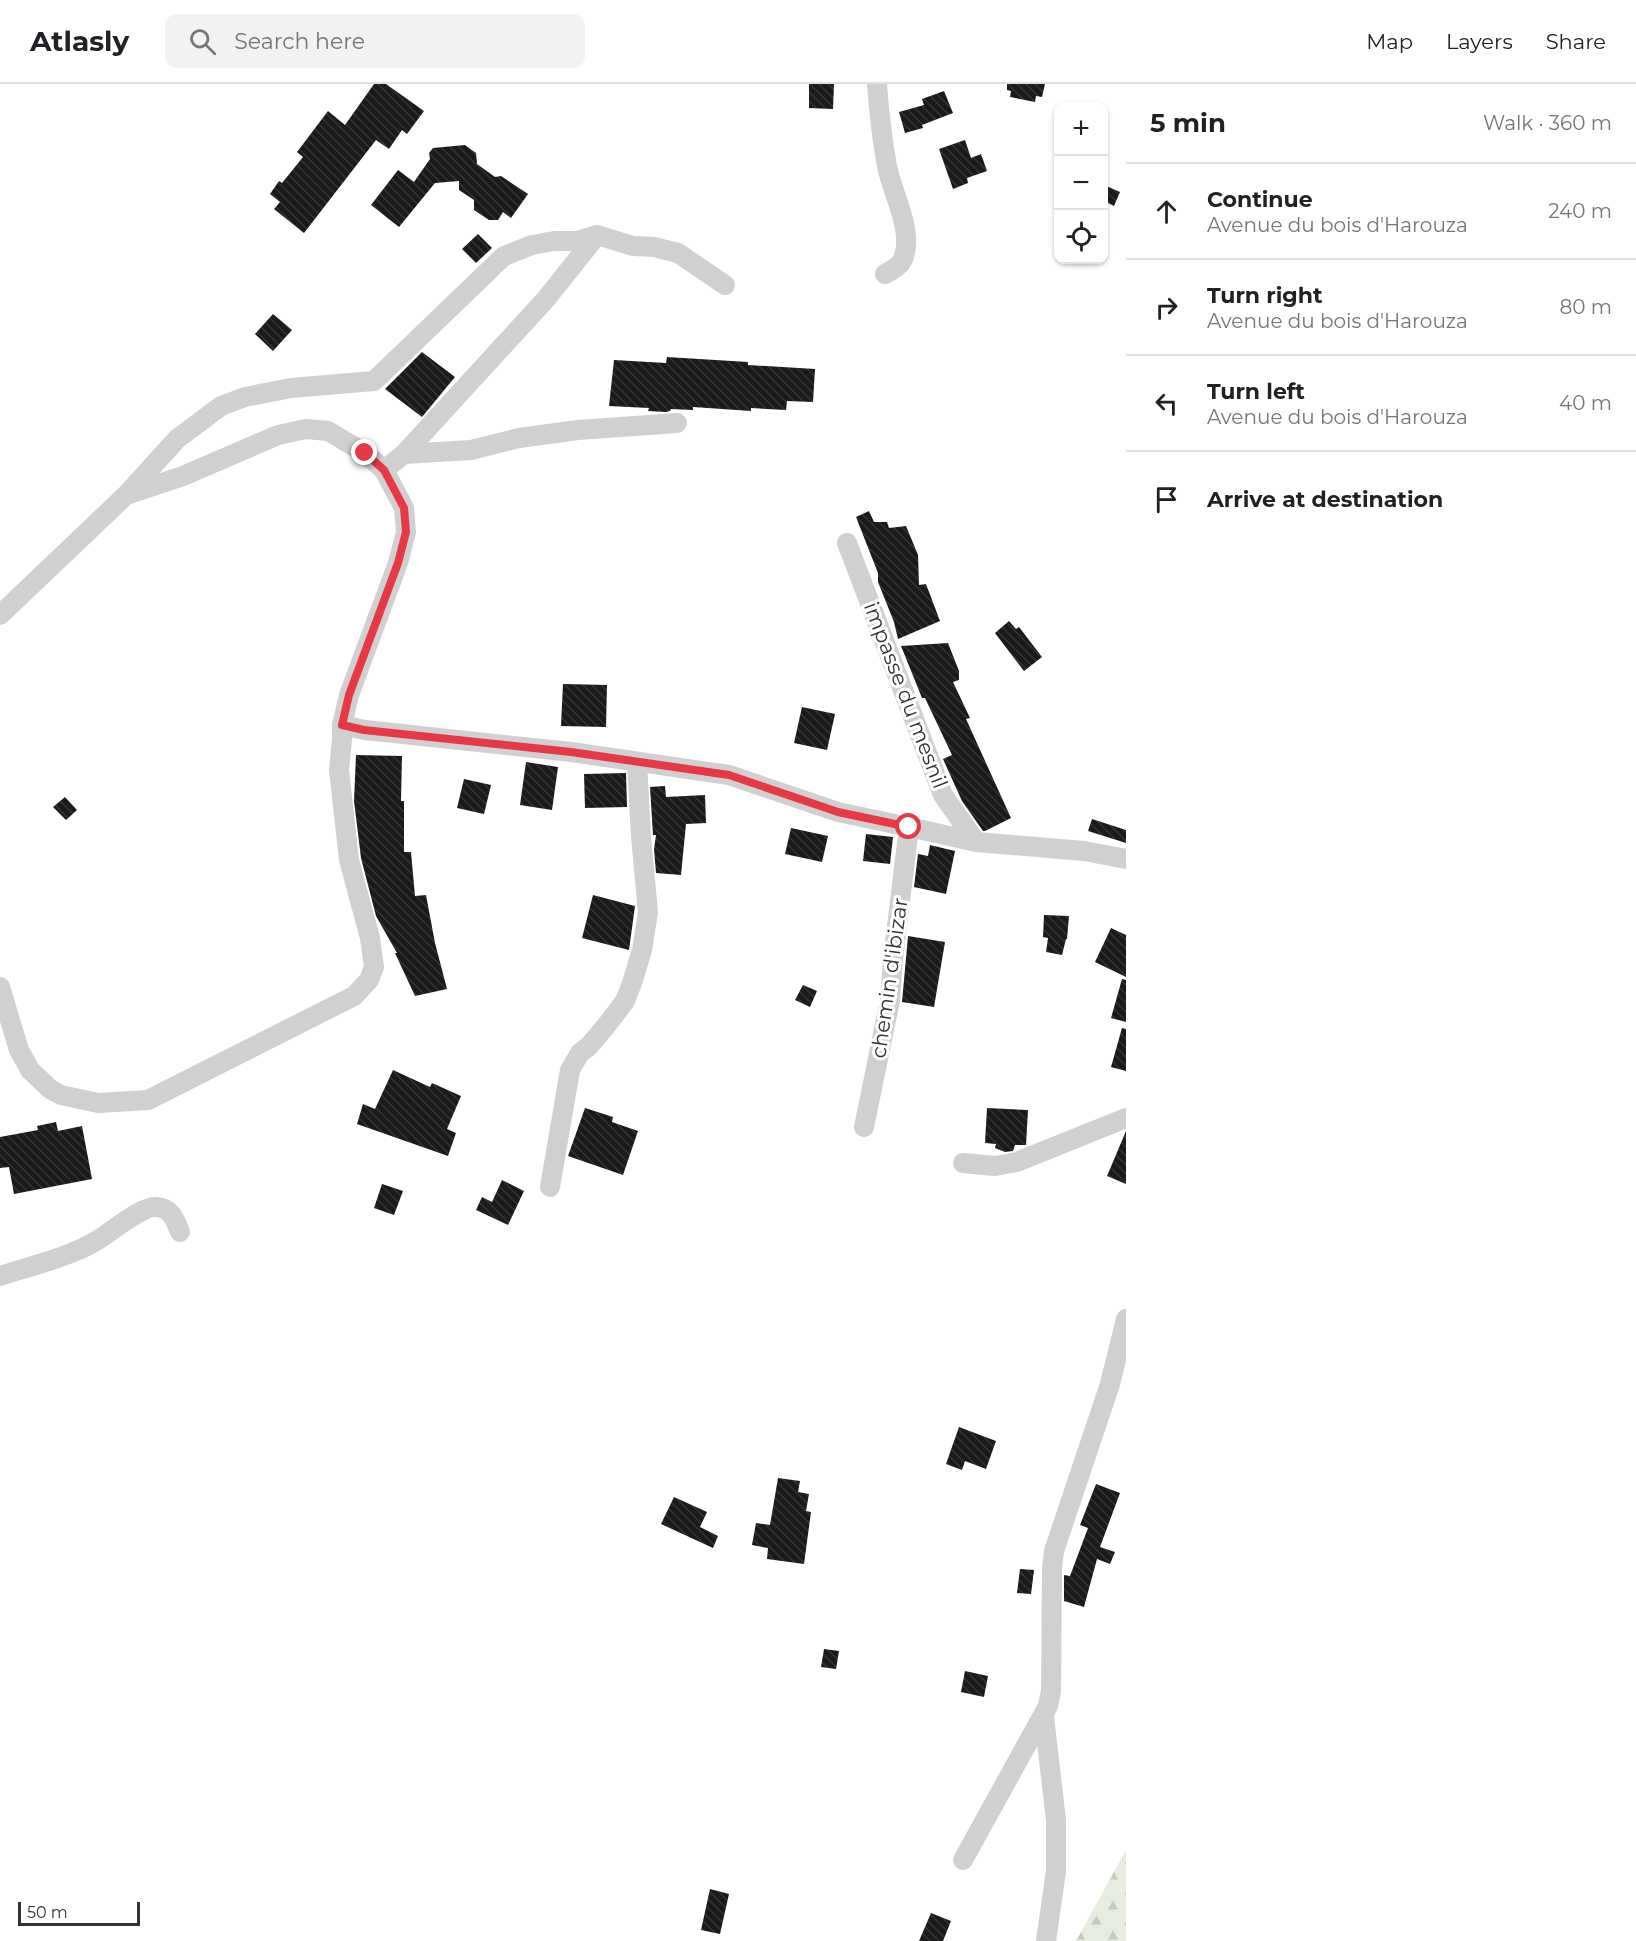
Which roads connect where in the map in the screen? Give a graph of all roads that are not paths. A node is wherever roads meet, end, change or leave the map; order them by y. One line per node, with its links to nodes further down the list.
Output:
1 (877, 84): 3 (street)
2 (597, 235): 4 (street); 6 (street); 8 (street)
3 (885, 274)
4 (725, 285)
5 (677, 423): 6 (street)
6 (404, 454): 7 (street)
7 (384, 470): 8 (street); 11 (street)
8 (126, 495): 10 (street)
9 (847, 543): 14 (street, impasse du mesnil)
10 (0, 615)
11 (342, 725): 12 (street); 16 (street)
12 (638, 762): 13 (street); 20 (street)
13 (909, 827): 14 (street); 18 (street, chemin d'ibizar)
14 (976, 842): 15 (street)
15 (1126, 859)
16 (0, 987)
17 (1126, 1118): 19 (street)
18 (864, 1127)
19 (963, 1164)
20 (550, 1187)
21 (180, 1232): 22 (street)
22 (0, 1276)
23 (1126, 1319): 24 (street)
24 (1044, 1717): 25 (street); 26 (street)
25 (963, 1860)
26 (1046, 1941)

